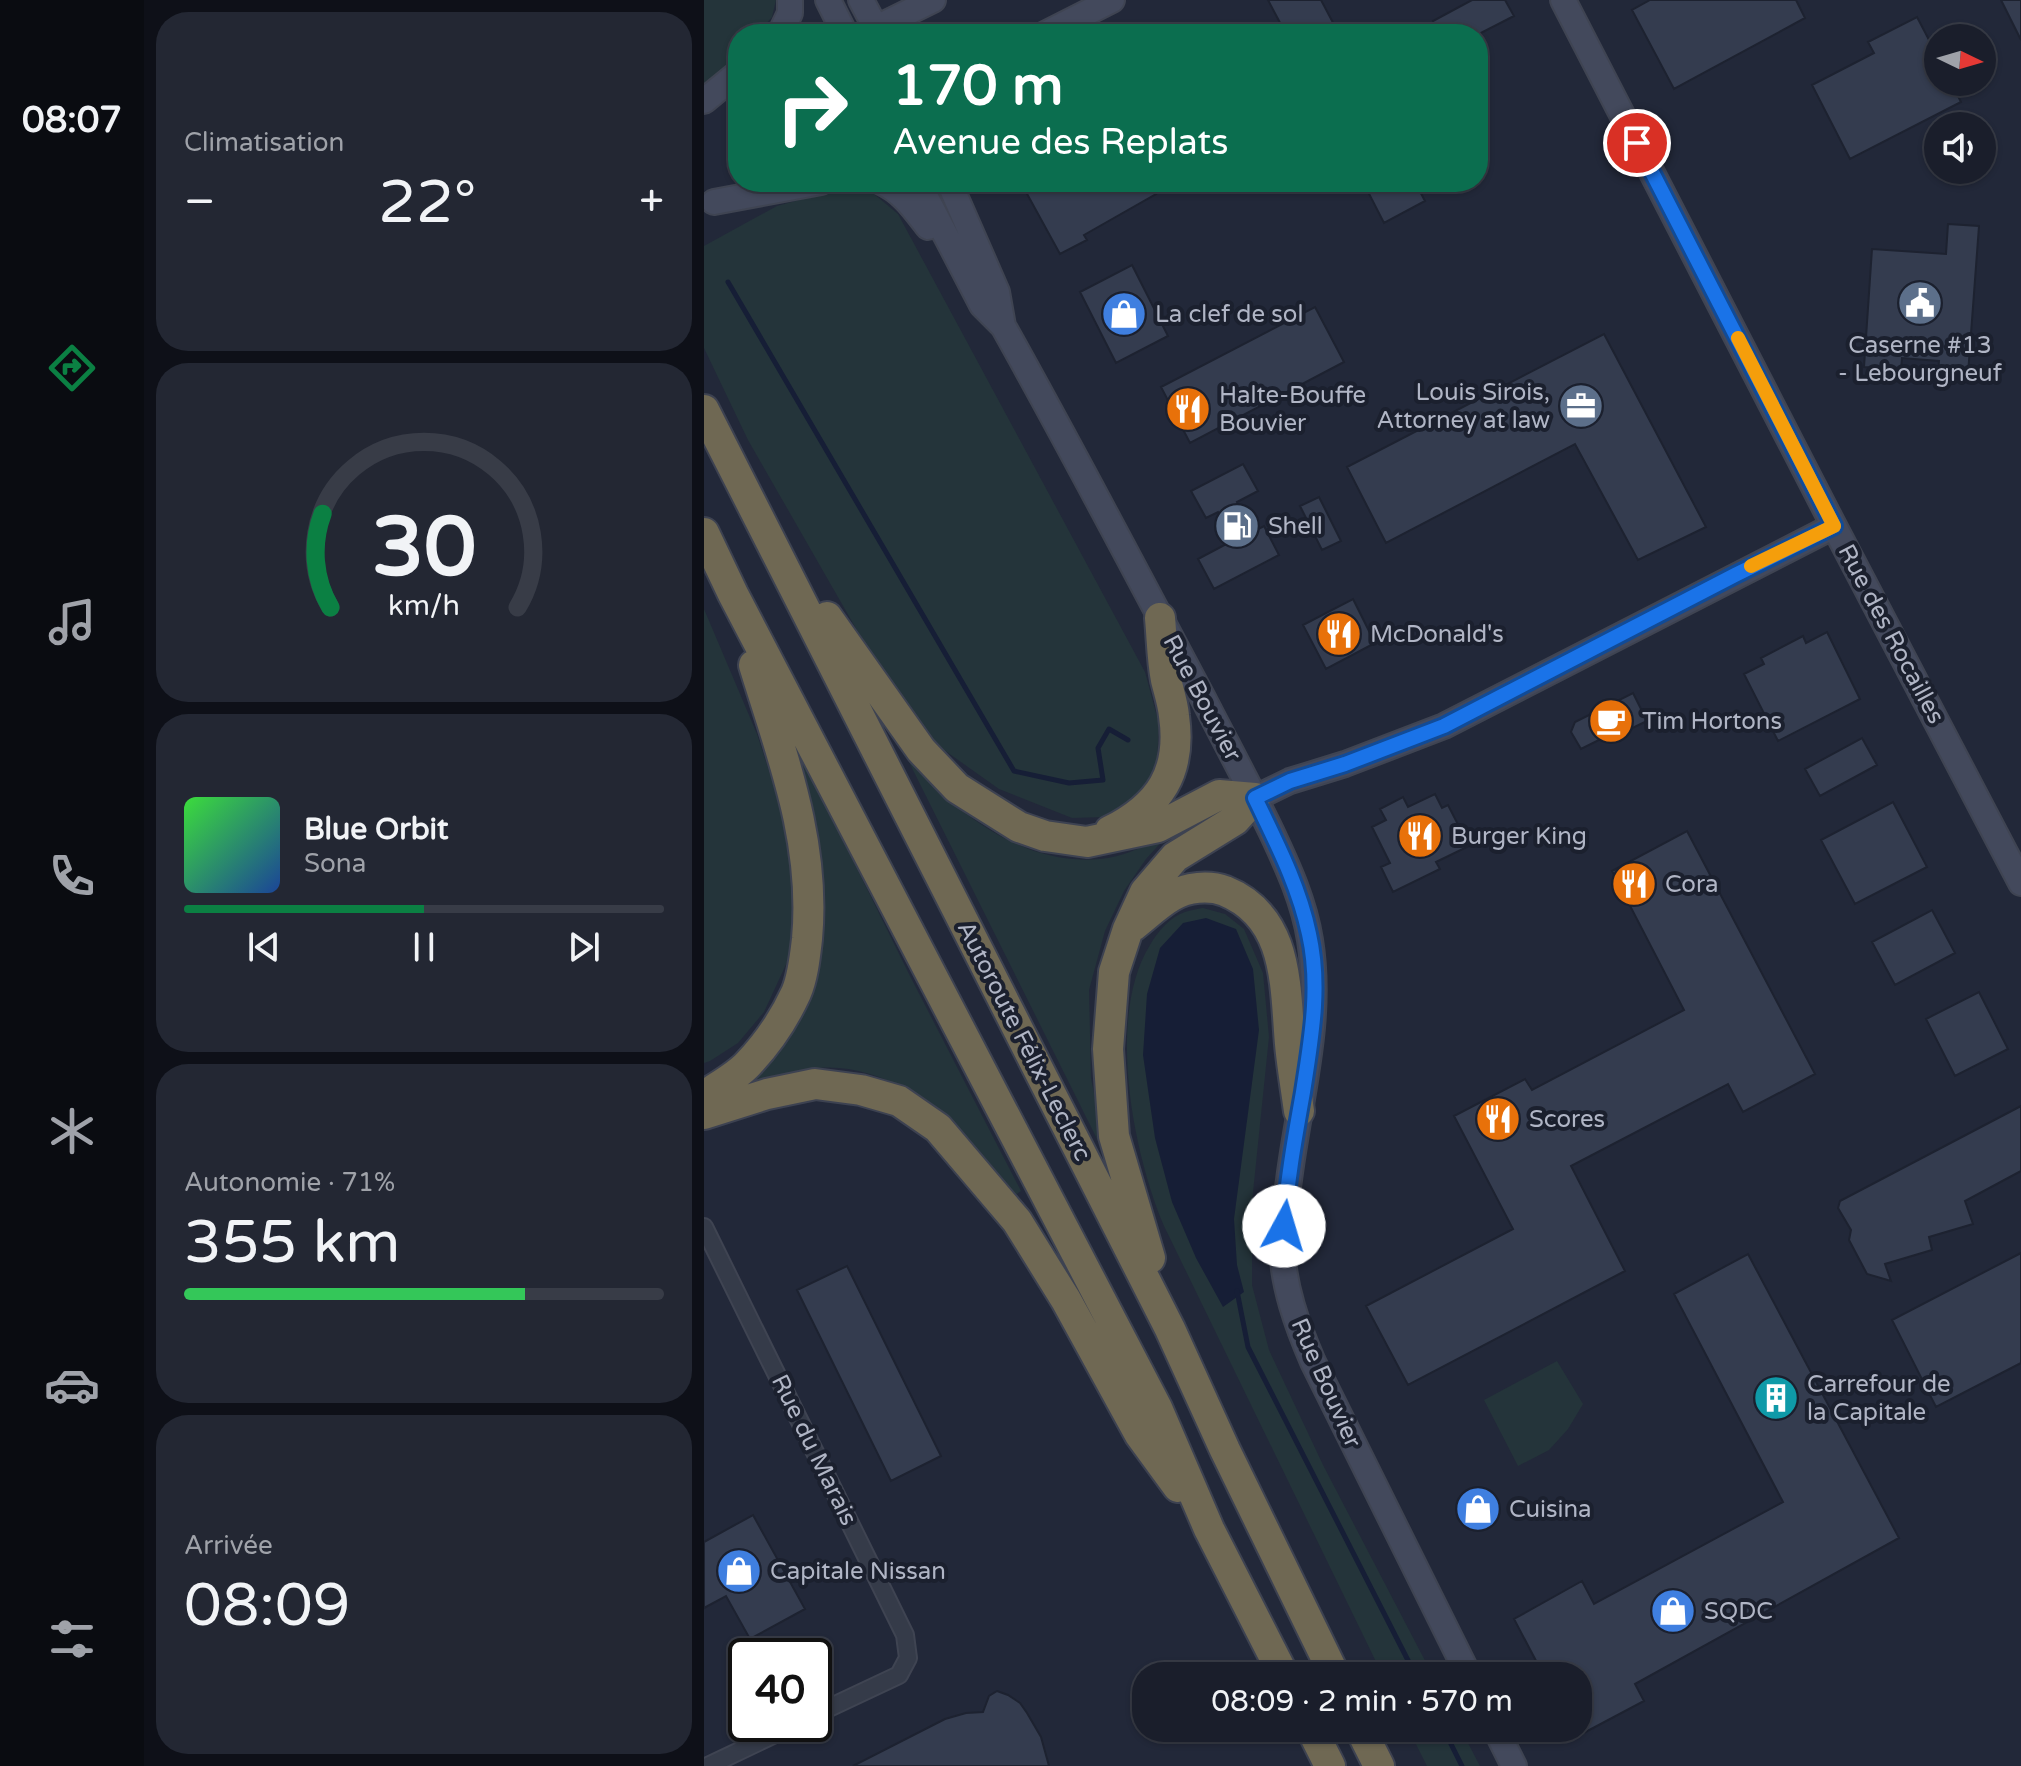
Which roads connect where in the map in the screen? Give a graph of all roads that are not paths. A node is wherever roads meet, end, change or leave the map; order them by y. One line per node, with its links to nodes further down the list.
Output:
1 (790, 0): 7 (street)
2 (828, 0): 8 (street)
3 (861, 0): 9 (street)
4 (933, 0): 10 (street)
5 (1112, 0): 11 (street)
6 (1563, 0): 26 (street, Rue des Rocailles)
7 (785, 24)
8 (840, 24)
9 (870, 24)
10 (888, 24)
11 (1065, 24)
12 (728, 81): 14 (street)
13 (728, 99): 15 (street)
14 (704, 101)
15 (704, 110)
16 (734, 192): 21 (street)
17 (772, 192): 21 (street)
18 (898, 192): 22 (street)
19 (923, 192): 22 (street, Rue Bouvier)
20 (953, 192): 23 (street, Rue Bouvier)
21 (709, 205)
22 (969, 280): 23 (street, Rue Bouvier)
23 (1003, 326): 29 (street, Rue Bouvier)
24 (704, 410): 25 (highway, Autoroute Félix-Leclerc)
25 (749, 498): 31 (highway); 38 (highway, Autoroute Félix-Leclerc)
26 (1834, 526): 30 (street); 32 (street, Rue des Rocailles)
27 (704, 533): 28 (highway)
28 (733, 594): 34 (highway); 39 (highway)
29 (1160, 618): 30 (street, Rue Bouvier); 31 (highway)
30 (1255, 798): 31 (highway); 33 (highway); 35 (street, Rue Bouvier)
31 (1087, 842)
32 (2021, 883)
33 (1128, 929): 35 (highway); 38 (highway)
34 (704, 1096)
35 (1299, 1111): 42 (street, Rue Bouvier)
36 (704, 1114): 39 (highway)
37 (704, 1227): 43 (street, Rue du Marais)
38 (1170, 1329): 41 (highway, Autoroute Félix-Leclerc)
39 (1209, 1529): 40 (highway)
40 (1277, 1662)
41 (1328, 1662)
42 (1462, 1662)
43 (832, 1707)
44 (758, 1742): 48 (street)
45 (1318, 1742): 49 (highway)
46 (1367, 1742): 50 (highway)
47 (1502, 1742): 51 (street)
48 (708, 1766)
49 (1330, 1766)
50 (1379, 1766)
51 (1514, 1766)

